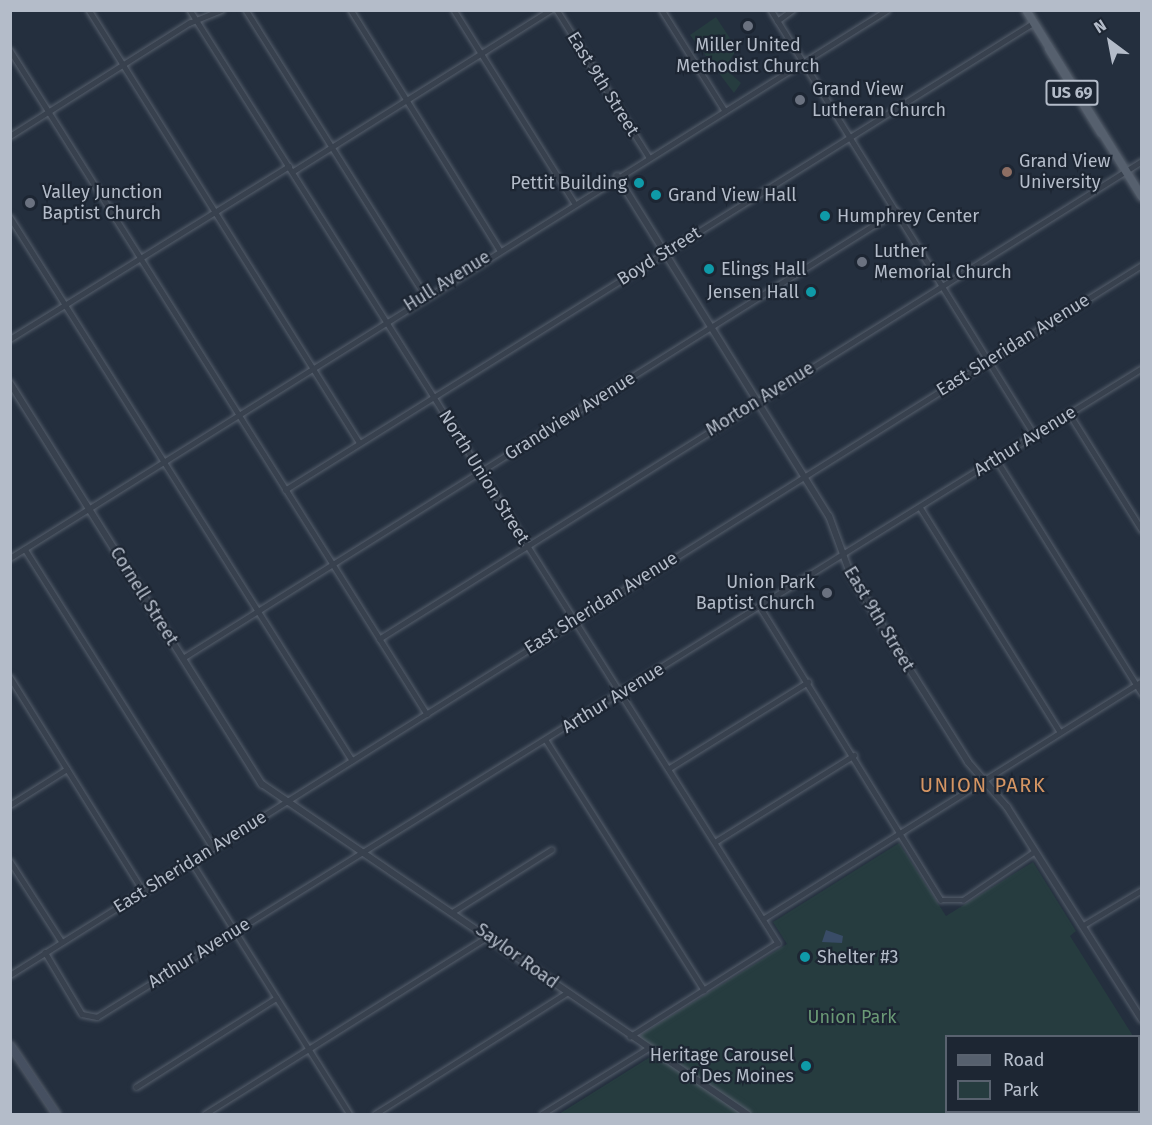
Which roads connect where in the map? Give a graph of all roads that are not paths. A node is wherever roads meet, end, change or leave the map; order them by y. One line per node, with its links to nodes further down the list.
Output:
1 (89, 10): 20 (street)
2 (190, 10): 14 (street, North Union Street)
3 (222, 10): 14 (street)
4 (246, 10): 26 (street)
5 (351, 10): 21 (street)
6 (454, 10): 18 (street)
7 (550, 10): 18 (street)
8 (557, 10): 27 (street, East 9th Street)
9 (662, 10): 22 (street)
10 (771, 10): 15 (street)
11 (792, 10): 15 (street)
12 (1026, 10): 16 (main road, US 69)
13 (884, 11): 19 (street, Hull Avenue)
14 (197, 21): 20 (street); 29 (street, North Union Street)
15 (777, 21): 19 (street)
16 (1033, 23): 25 (street, Boyd Street); 30 (main road, US 69)
17 (10, 50): 23 (street)
18 (481, 53): 21 (street); 34 (street)
19 (803, 62): 22 (street, Hull Avenue); 25 (street)
20 (123, 65): 23 (street); 36 (street)
21 (405, 99): 26 (street); 38 (street)
22 (725, 111): 27 (street, Hull Avenue)
23 (49, 112): 24 (street); 40 (street)
24 (10, 136)
25 (850, 137): 35 (street); 39 (street, Boyd Street)
26 (333, 147): 31 (street); 43 (street)
27 (649, 157): 32 (street, Hull Avenue)
28 (1142, 161): 30 (street, Morton Avenue)
29 (288, 166): 31 (street, North Union Street); 36 (street)
30 (1125, 171): 33 (main road, US 69); 42 (street, Morton Avenue)
31 (292, 172): 45 (street, North Union Street)
32 (617, 176): 34 (street, Hull Avenue); 39 (street, East 9th Street)
33 (1142, 197)
34 (574, 202): 38 (street, Hull Avenue)
35 (896, 211): 42 (street); 46 (street, Grandview Avenue)
36 (215, 212): 40 (street); 49 (street)
37 (10, 217): 44 (street)
38 (499, 249): 43 (street, Hull Avenue)
39 (664, 253): 46 (street, East 9th Street); 52 (street, Boyd Street)
40 (140, 258): 44 (street); 55 (street)
41 (1142, 265): 48 (street, East Sheridan Avenue)
42 (943, 286): 48 (street); 53 (street, Morton Avenue)
43 (425, 295): 45 (street, Hull Avenue)
44 (66, 306): 47 (street); 59 (street)
45 (386, 321): 49 (street, Hull Avenue); 52 (street, North Union Street)
46 (711, 327): 53 (street, East 9th Street); 60 (street, Grandview Avenue)
47 (10, 339)
48 (988, 360): 56 (street); 61 (street, East Sheridan Avenue)
49 (312, 368): 55 (street, Hull Avenue); 57 (street)
50 (1142, 368): 54 (street, Arthur Avenue)
51 (10, 383): 64 (street, Cornell Street)
52 (434, 396): 57 (street, Boyd Street); 60 (street, North Union Street)
53 (756, 401): 61 (street, East 9th Street); 66 (street, Morton Avenue)
54 (1069, 414): 56 (street, Arthur Avenue); 65 (street)
55 (237, 415): 59 (street, Hull Avenue); 62 (street)
56 (1034, 435): 58 (street, Arthur Avenue)
57 (359, 442): 62 (street, Boyd Street)
58 (996, 459): 63 (street, Arthur Avenue); 79 (street)
59 (163, 462): 64 (street, Hull Avenue); 72 (street)
60 (481, 472): 66 (street, North Union Street); 70 (street, Grandview Avenue)
61 (803, 475): 69 (street, East 9th Street); 73 (street, East Sheridan Avenue)
62 (285, 490): 70 (street)
63 (920, 507): 69 (street, Arthur Avenue); 83 (street)
64 (89, 508): 67 (street, Hull Avenue); 75 (street, Cornell Street)
65 (1142, 530)
66 (527, 544): 73 (street, North Union Street); 74 (street, Morton Avenue)
67 (25, 549): 68 (street, Hull Avenue); 94 (street)
68 (11, 555)
69 (842, 555): 71 (street, Arthur Avenue); 89 (street, East 9th Street)
70 (332, 564): 72 (street, Grandview Avenue); 74 (street)
71 (760, 607): 78 (street); 80 (street, Arthur Avenue)
72 (258, 611): 75 (street, Grandview Avenue); 86 (street)
73 (575, 619): 80 (street, North Union Street); 82 (street, East Sheridan Avenue)
74 (379, 639): 82 (street)
75 (183, 658): 90 (street, Cornell Street)
76 (11, 679): 88 (street)
77 (1142, 681): 79 (street)
78 (808, 682): 85 (street); 87 (street)
79 (1136, 685): 81 (street); 83 (street)
80 (621, 693): 84 (street, Arthur Avenue); 87 (street, North Union Street)
81 (1142, 694)
82 (427, 714): 86 (street, East Sheridan Avenue)
83 (1060, 732): 89 (street)
84 (546, 740): 95 (street, Arthur Avenue); 110 (street)
85 (854, 755): 92 (street); 93 (street)
86 (352, 760): 90 (street, East Sheridan Avenue)
87 (668, 769): 93 (street, North Union Street)
88 (67, 770): 91 (street); 101 (street)
89 (984, 779): 92 (street); 97 (street, East 9th Street)
90 (285, 803): 94 (street, East Sheridan Avenue); 95 (street, Saylor Road)
91 (10, 804)
92 (901, 832): 97 (street); 103 (street)
93 (715, 842): 103 (street, North Union Street)
94 (213, 848): 99 (street, East Sheridan Avenue)
95 (364, 850): 102 (street, Saylor Road); 105 (street, Arthur Avenue)
96 (551, 850): 102 (street)
97 (1035, 852): 104 (street, East 9th Street)
98 (10, 861): 107 (street)
99 (191, 861): 101 (street, East Sheridan Avenue); 105 (street)
100 (1142, 890): 104 (street)
101 (143, 891): 107 (street, East Sheridan Avenue)
102 (454, 911): 106 (street, Saylor Road)
103 (763, 918): 110 (street, North Union Street)
104 (1082, 926): 113 (street, East 9th Street)
105 (234, 931): 108 (street, Arthur Avenue); 112 (street)
106 (489, 936): 111 (street, Saylor Road); 116 (street)
107 (62, 942): 108 (street, East Sheridan Avenue)
108 (45, 952): 109 (street, East Sheridan Avenue)
109 (10, 975)
110 (704, 990): 114 (street)
111 (568, 992): 114 (street, Saylor Road); 122 (street)
112 (276, 998): 116 (street); 118 (street)
113 (1142, 1020)
114 (630, 1037): 117 (street, Saylor Road)
115 (10, 1045): 119 (main road)
116 (309, 1049): 120 (street); 121 (street)
117 (648, 1049): 123 (street); 124 (street, Saylor Road)
118 (136, 1087)
119 (56, 1114)
120 (205, 1114)
121 (350, 1114)
122 (375, 1114)
123 (542, 1114)
124 (747, 1114)

